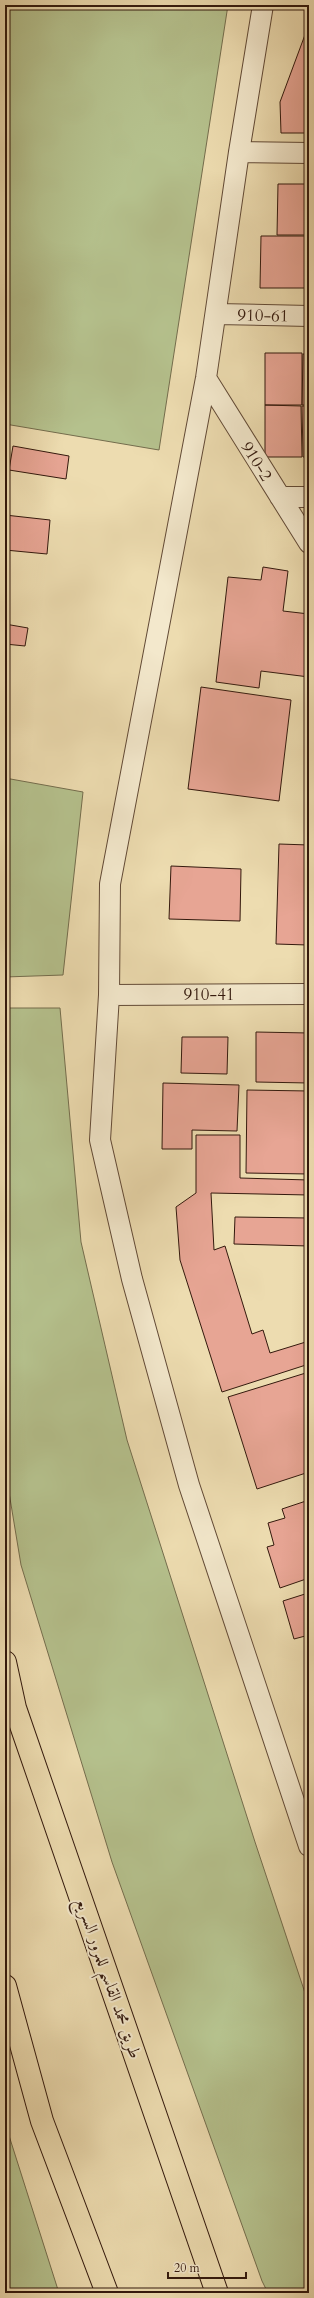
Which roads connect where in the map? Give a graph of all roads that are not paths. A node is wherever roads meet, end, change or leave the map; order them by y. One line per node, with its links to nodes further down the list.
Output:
1 (263, 5): 2 (street)
2 (238, 152): 3 (street); 4 (street)
3 (309, 153)
4 (216, 314): 5 (street, 910-61); 6 (street)
5 (309, 316)
6 (206, 378): 7 (street, 910-2); 11 (street)
7 (280, 496): 8 (street); 9 (street, 910-2)
8 (309, 497)
9 (309, 543)
10 (309, 994): 11 (street, 910-41)
11 (109, 995): 13 (street)
12 (5, 1662): 15 (highway, طريق محمد القاسم للمرور السريع)
13 (309, 1846)
14 (5, 1986): 16 (highway)
15 (147, 2087): 17 (highway, طريق محمد القاسم للمرور السريع); 18 (highway)
16 (107, 2293)
17 (217, 2293)
18 (233, 2293)

